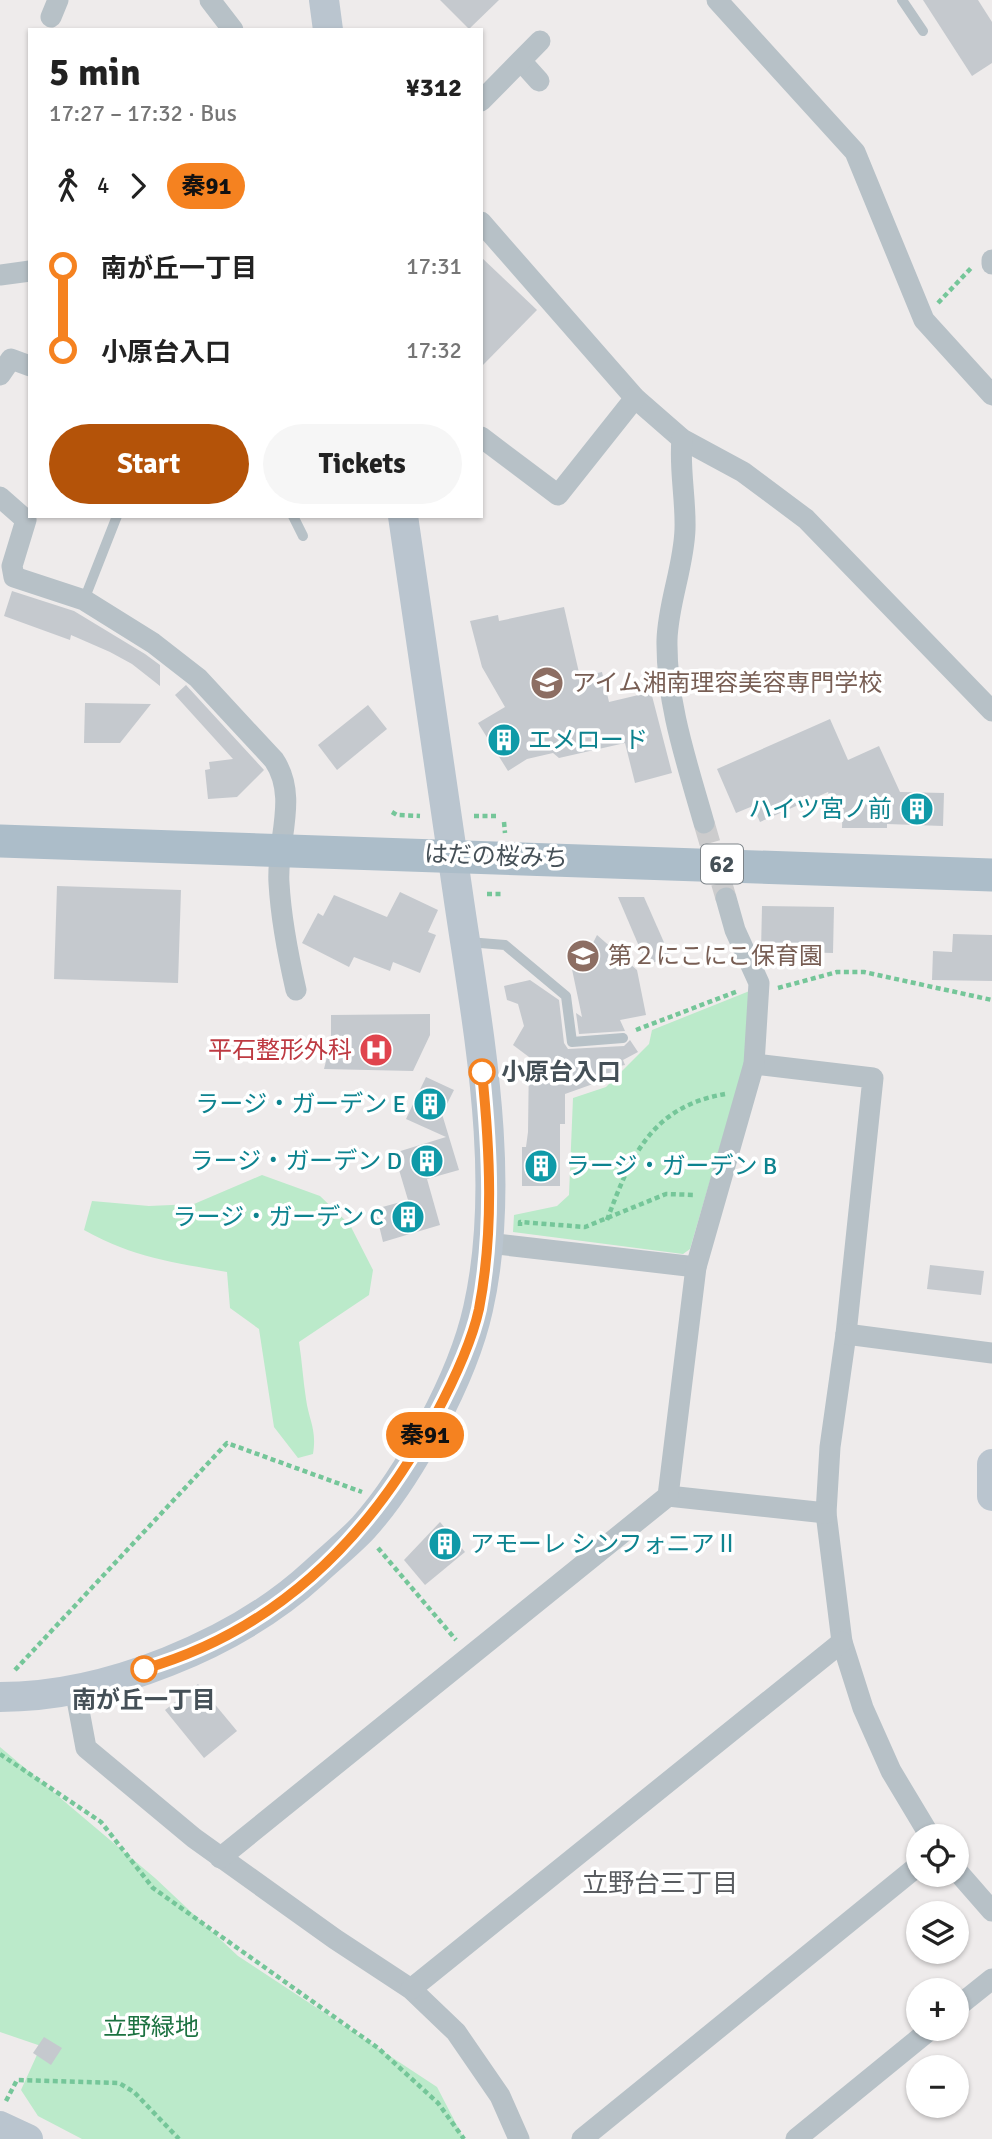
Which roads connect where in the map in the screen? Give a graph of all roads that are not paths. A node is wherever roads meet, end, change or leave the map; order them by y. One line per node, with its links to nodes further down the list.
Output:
1 (210, 0): 5 (street)
2 (324, 0): 6 (street)
3 (717, 0): 17 (street)
4 (902, 0): 7 (lane)
5 (231, 28)
6 (328, 28)
7 (923, 31)
8 (540, 41): 9 (street)
9 (520, 61): 10 (street); 11 (street)
10 (539, 81)
11 (483, 99)
12 (483, 224): 18 (street)
13 (28, 271): 14 (street)
14 (0, 275)
15 (28, 365): 16 (street)
16 (0, 375)
17 (992, 395)
18 (635, 398): 19 (street); 20 (street)
19 (483, 439)
20 (682, 439): 27 (street); 28 (street)
21 (0, 497): 26 (street)
22 (116, 518): 26 (lane)
23 (294, 518): 25 (lane)
24 (403, 518): 31 (street)
25 (303, 536)
26 (84, 600): 30 (street)
27 (992, 711)
28 (704, 823)
29 (0, 841): 30 (main road, はだの桜みち / 62)
30 (281, 850): 31 (main road, はだの桜みち / 62); 35 (street)
31 (453, 854): 32 (main road, はだの桜みち / 62); 34 (street)
32 (992, 875)
33 (726, 898): 37 (street)
34 (465, 942): 36 (lane); 38 (street)
35 (296, 990)
36 (623, 1038)
37 (754, 1064): 39 (street); 40 (street)
38 (488, 1243): 39 (street); 47 (street)
39 (696, 1267): 43 (street)
40 (846, 1334): 41 (street); 45 (street)
41 (992, 1353)
42 (992, 1464): 44 (street)
43 (668, 1496): 45 (street); 50 (street)
44 (992, 1496)
45 (826, 1513): 46 (street)
46 (842, 1642): 49 (street); 55 (street)
47 (75, 1689): 48 (street); 50 (street)
48 (5, 1697)
49 (923, 1824)
50 (220, 1858): 55 (street)
51 (906, 1876): 61 (street)
52 (969, 1885): 53 (street)
53 (992, 1911)
54 (992, 1979): 56 (street)
55 (411, 1989): 60 (street)
56 (969, 1997)
57 (916, 2041): 62 (street)
58 (1, 2116): 59 (street)
59 (29, 2139)
60 (519, 2139)
61 (582, 2139)
62 (796, 2139)

